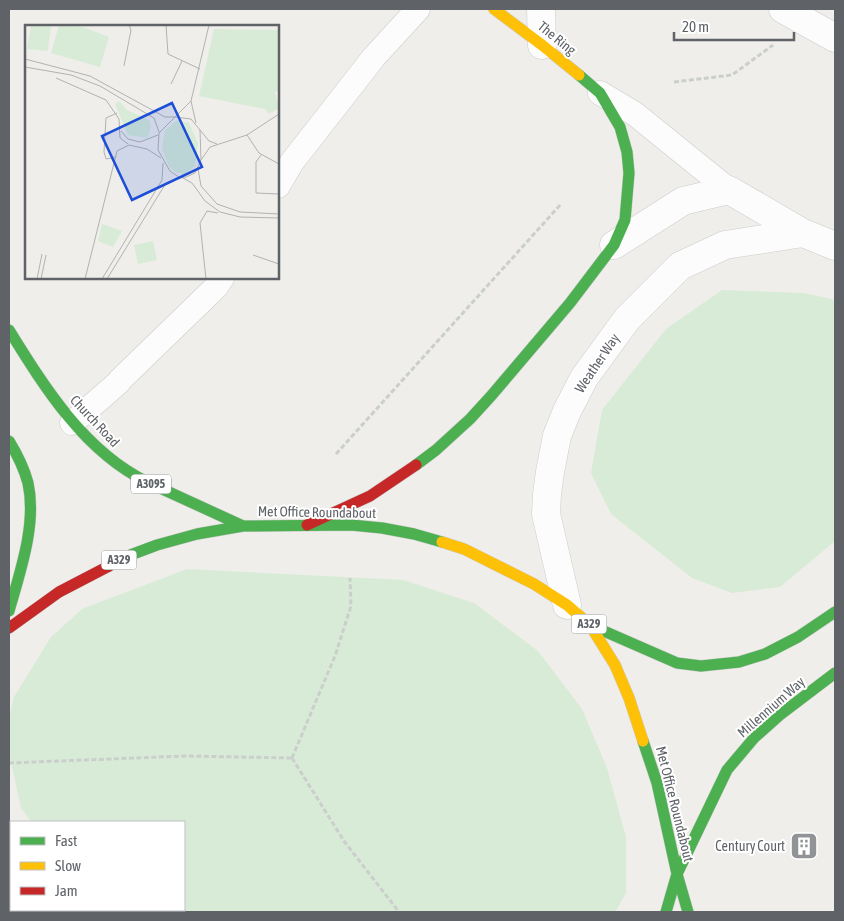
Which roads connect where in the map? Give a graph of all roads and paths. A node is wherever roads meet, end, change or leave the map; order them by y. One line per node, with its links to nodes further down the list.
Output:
1 (418, 9): 10 (lane)
2 (494, 9): 6 (main road, The Ring)
3 (541, 9): 6 (street)
4 (783, 9): 5 (street)
5 (835, 38)
6 (542, 45): 9 (main road, The Ring)
7 (773, 45): 8 (path)
8 (674, 82)
9 (600, 93): 11 (lane); 14 (main road)
10 (279, 184)
11 (729, 190): 13 (street); 14 (street)
12 (561, 204): 20 (path)
13 (803, 233): 15 (street); 24 (street, Weather Way)
14 (614, 246): 21 (main road)
15 (835, 246)
16 (221, 279): 18 (lane)
17 (9, 330): 18 (main road, Church Road / A3095)
18 (72, 423): 22 (main road, Church Road / A3095)
19 (9, 441): 25 (main road)
20 (336, 454)
21 (307, 525): 22 (main road, Met Office Roundabout / A329); 24 (main road, Met Office Roundabout / A329)
22 (243, 526): 28 (main road, Met Office Roundabout / A329)
23 (350, 578): 30 (path)
24 (566, 605): 27 (main road, Met Office Roundabout / A329)
25 (9, 610)
26 (835, 612): 27 (main road, A329)
27 (590, 625): 32 (main road, Met Office Roundabout / A329)
28 (9, 628)
29 (835, 673): 32 (main road, Millennium Way / A329)
30 (292, 758): 31 (path); 33 (path)
31 (9, 763)
32 (677, 874): 34 (main road, Met Office Roundabout / A329); 35 (main road)
33 (399, 912)
34 (666, 912)
35 (688, 912)

